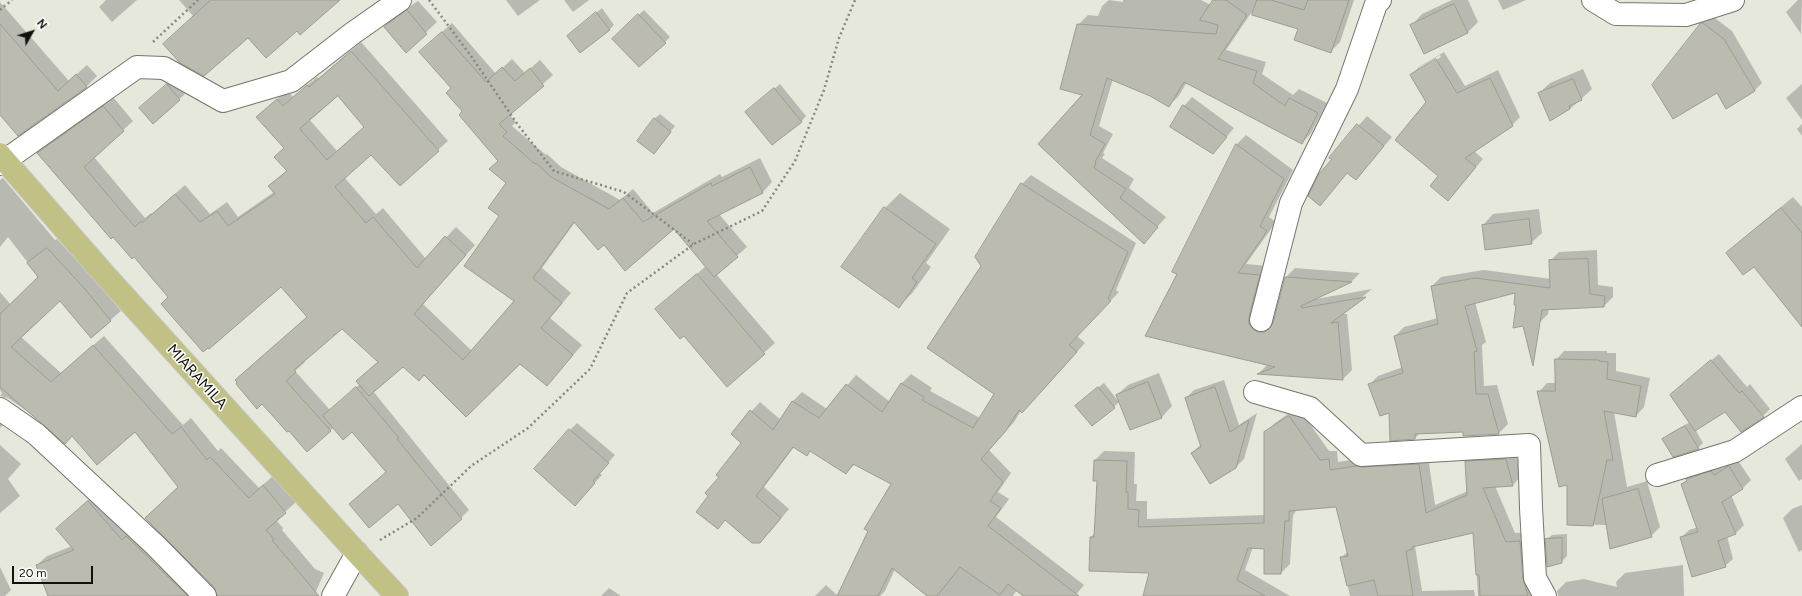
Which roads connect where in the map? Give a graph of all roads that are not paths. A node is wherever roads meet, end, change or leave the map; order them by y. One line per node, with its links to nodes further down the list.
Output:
1 (400, 0): 5 (street)
2 (1380, 0): 6 (street)
3 (1593, 0): 4 (street)
4 (1733, 0)
5 (2, 160): 11 (main road, MIARAMILA)
6 (1261, 320)
7 (1255, 392): 15 (street)
8 (1802, 407): 10 (street)
9 (0, 409): 12 (street)
10 (1657, 475)
11 (357, 553): 13 (street); 14 (main road, MIARAMILA)
12 (205, 596)
13 (333, 596)
14 (397, 596)
15 (1545, 596)

